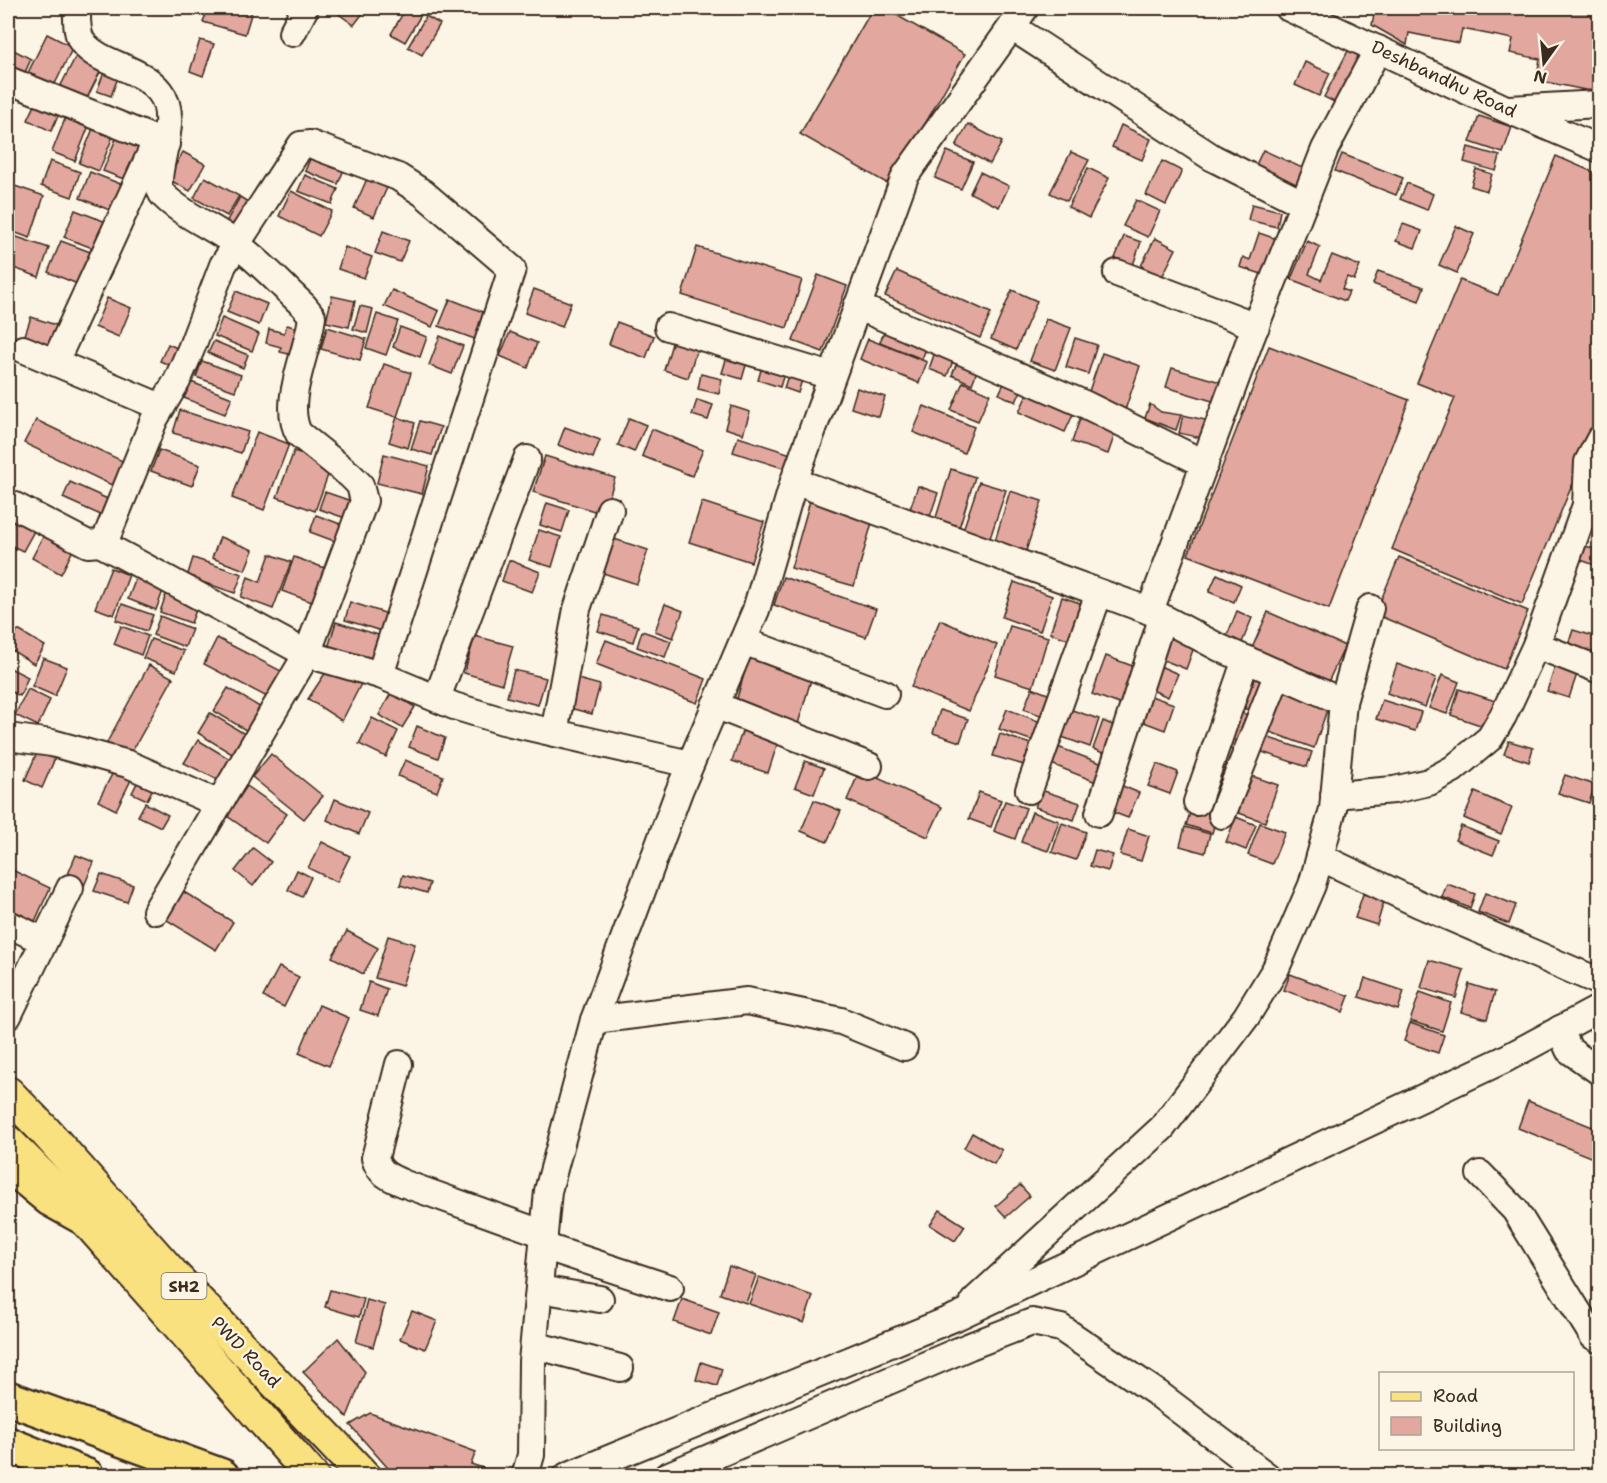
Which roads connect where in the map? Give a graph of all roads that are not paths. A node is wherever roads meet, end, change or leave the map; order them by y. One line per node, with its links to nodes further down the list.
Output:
1 (77, 8): 10 (street)
2 (305, 8): 5 (street)
3 (1289, 8): 6 (street, Deshbandhu Road)
4 (1019, 17): 12 (street); 15 (street)
5 (292, 33)
6 (1378, 49): 9 (street, Deshbandhu Road); 12 (street)
7 (8, 81): 10 (street)
8 (1599, 104): 9 (street)
9 (1506, 109): 11 (street, Deshbandhu Road)
10 (161, 142): 13 (street); 19 (street)
11 (1599, 149)
12 (1304, 204): 17 (street)
13 (237, 245): 21 (street); 34 (street); 38 (street)
14 (1117, 273): 17 (street)
15 (857, 306): 20 (street); 24 (street)
16 (676, 320): 20 (street)
17 (1256, 326): 24 (street)
18 (23, 349): 19 (street)
19 (55, 362): 21 (street)
20 (834, 368): 25 (street)
21 (161, 407): 28 (street)
22 (1599, 439): 33 (street)
23 (527, 459): 40 (street)
24 (1204, 464): 31 (street)
25 (794, 481): 29 (street); 32 (street)
26 (8, 505): 28 (street)
27 (610, 510): 43 (street)
28 (100, 543): 34 (street)
29 (1099, 593): 31 (street); 47 (street)
30 (1370, 608): 41 (street)
31 (1156, 615): 35 (street); 51 (street)
32 (743, 641): 39 (street); 42 (street)
33 (1536, 645): 36 (street); 48 (street)
34 (307, 654): 38 (street); 50 (street)
35 (1246, 659): 37 (street); 49 (street)
36 (1599, 670)
37 (1278, 673): 41 (street); 52 (street)
38 (380, 675): 40 (street)
39 (885, 694)
40 (437, 698): 43 (street)
41 (1343, 702): 48 (street)
42 (715, 705): 45 (street); 46 (street)
43 (554, 733): 45 (street)
44 (8, 737): 50 (street)
45 (690, 764): 61 (street)
46 (869, 766)
47 (1029, 790)
48 (1334, 795): 53 (street)
49 (1197, 802)
50 (217, 803): 55 (street)
51 (1099, 813)
52 (1222, 815)
53 (1320, 857): 58 (street); 75 (street)
54 (70, 888): 57 (street)
55 (156, 911)
56 (8, 924): 57 (street)
57 (44, 941): 60 (street)
58 (1599, 981)
59 (1599, 1008): 62 (street)
60 (8, 1016)
61 (594, 1020): 63 (street); 71 (street)
62 (1560, 1029): 65 (street); 75 (street)
63 (904, 1047)
64 (399, 1064): 71 (street)
65 (1599, 1072)
66 (8, 1093): 87 (main road, PWD Road / SH2)
67 (8, 1142): 70 (main road, PWD Road / SH2)
68 (8, 1164): 70 (highway)
69 (1480, 1174): 76 (street)
70 (84, 1218): 86 (main road, PWD Road / SH2)
71 (544, 1240): 72 (street); 73 (street)
72 (670, 1288)
73 (539, 1289): 74 (street); 77 (street)
74 (600, 1299)
75 (956, 1317): 88 (street)
76 (1599, 1340)
77 (534, 1345): 78 (street); 82 (street)
78 (620, 1368)
79 (8, 1398): 85 (highway)
80 (8, 1444): 84 (highway)
81 (8, 1460): 83 (highway)
82 (532, 1469)
83 (68, 1476)
84 (87, 1476)
85 (222, 1476)
86 (312, 1476)
87 (364, 1476)
88 (567, 1476)
89 (667, 1476): 90 (street)
90 (1267, 1476)

